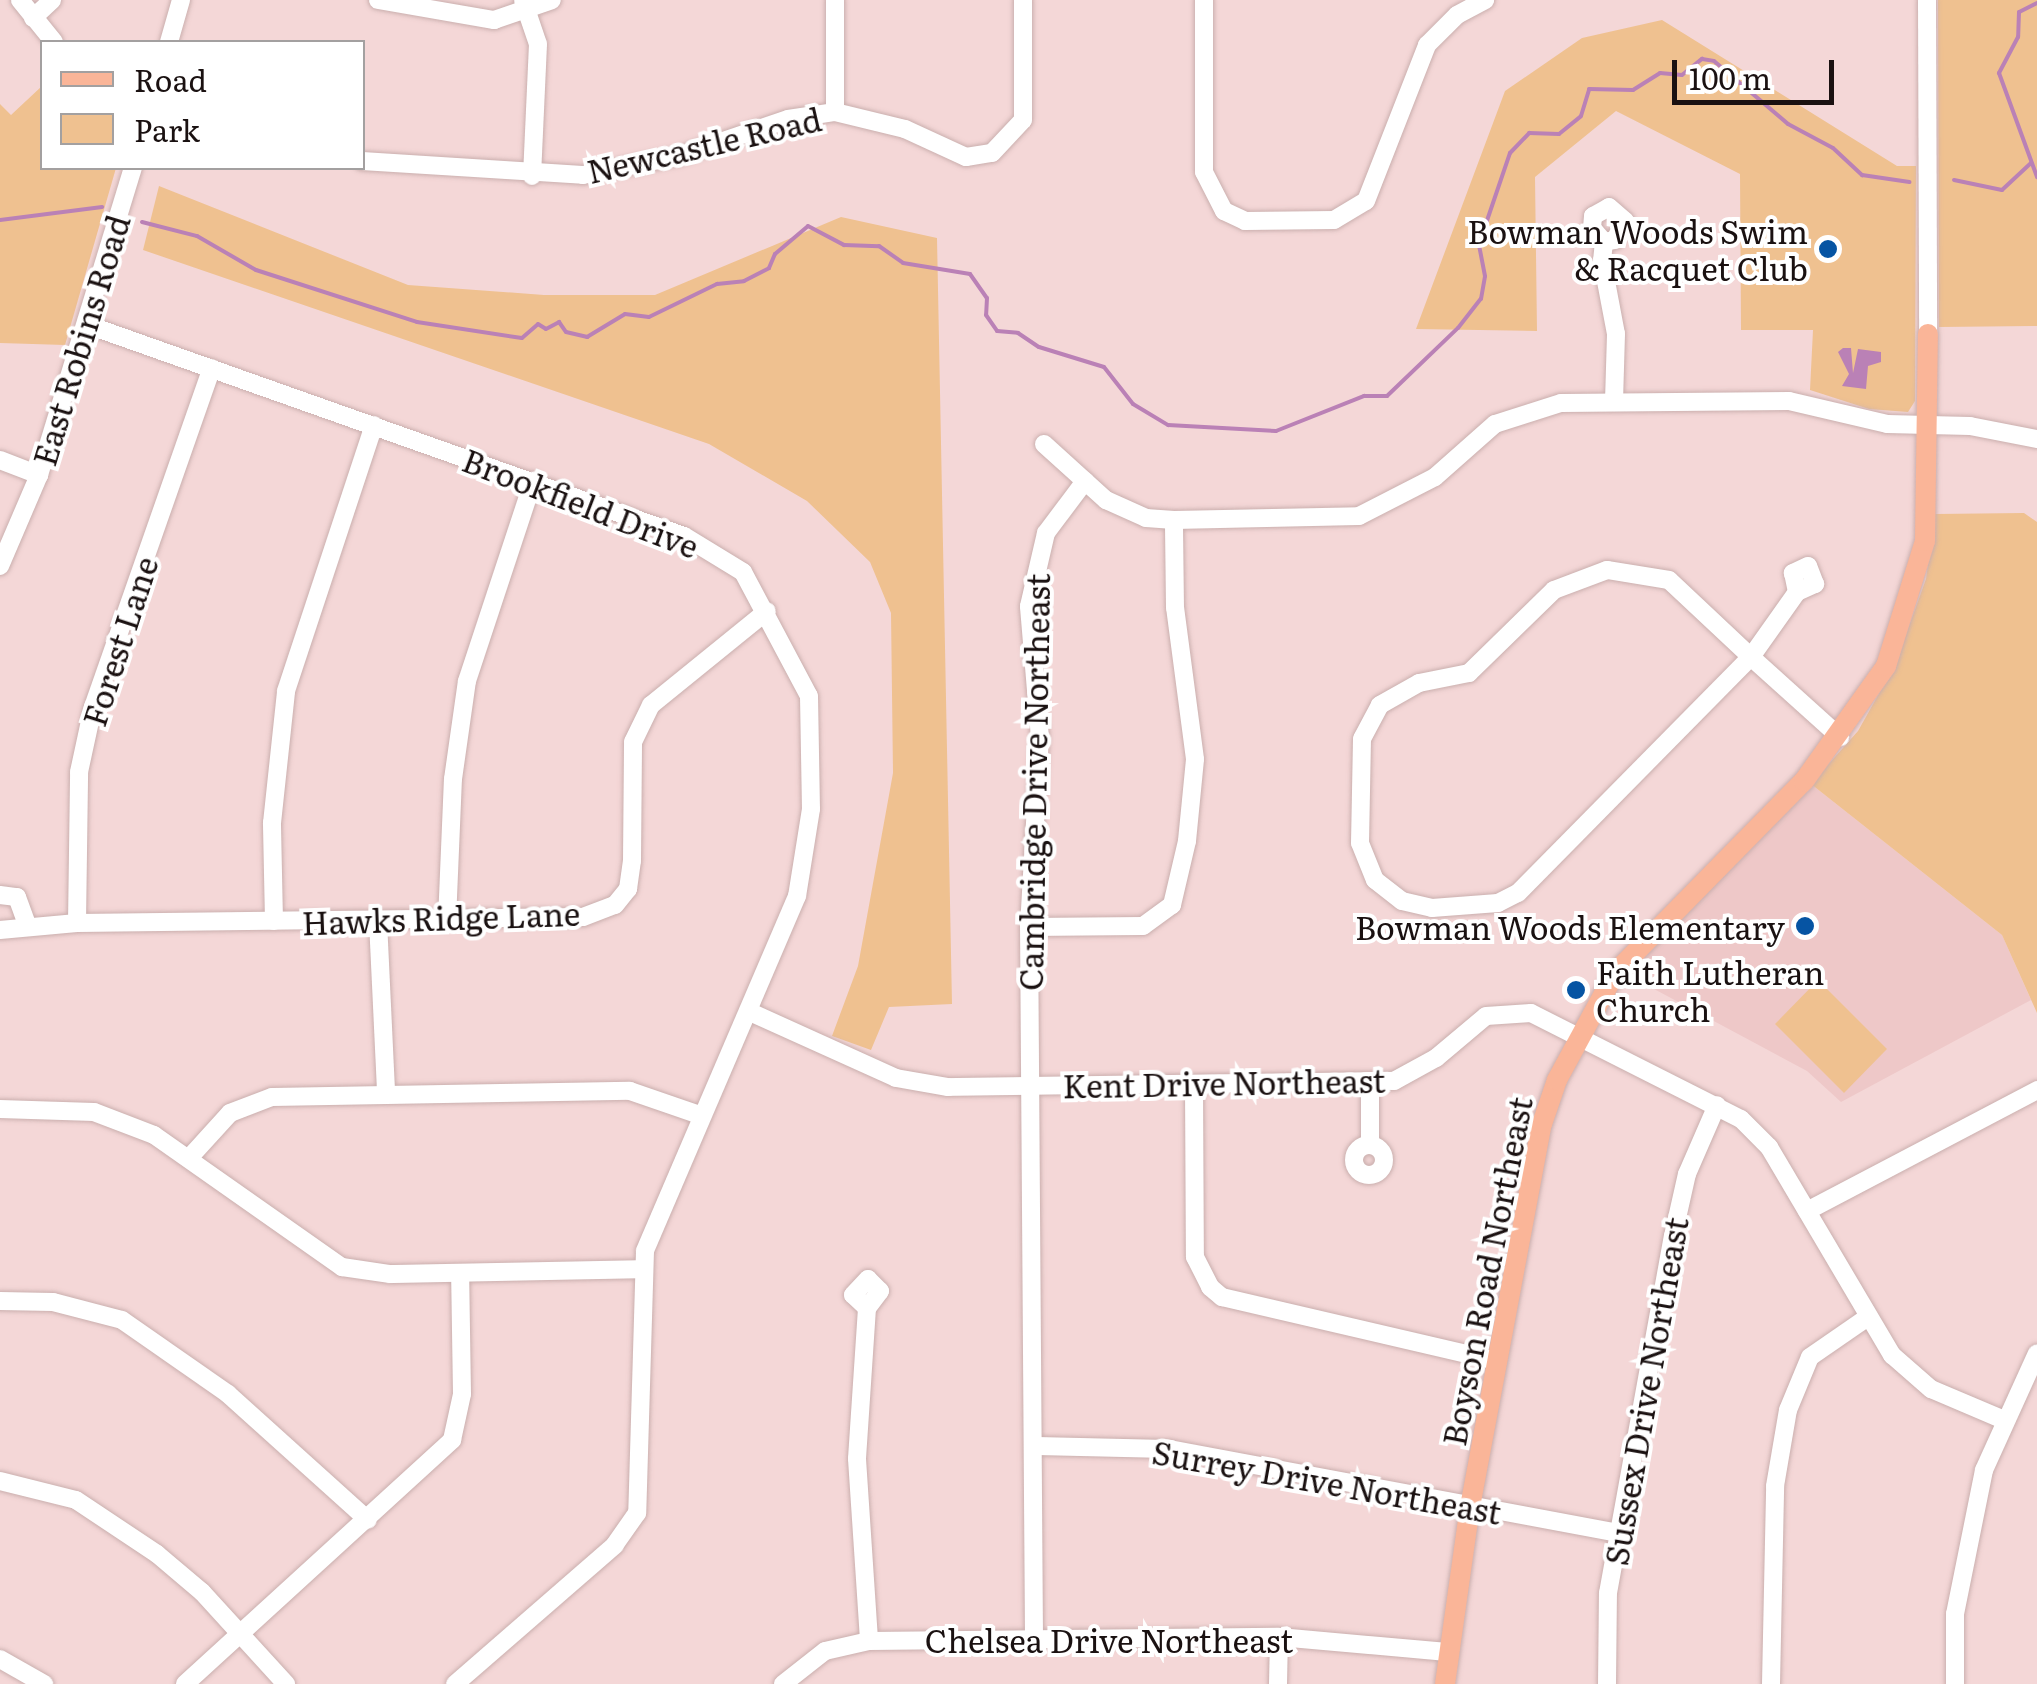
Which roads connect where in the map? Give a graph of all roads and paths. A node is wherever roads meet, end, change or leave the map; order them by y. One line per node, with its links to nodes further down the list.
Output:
1 (20, 0): 13 (street)
2 (52, 0): 13 (street)
3 (181, 0): 15 (street)
4 (378, 0): 11 (street)
5 (552, 0): 11 (street)
6 (836, 0): 16 (street)
7 (1024, 0): 16 (street, Newcastle Road)
8 (1204, 0): 12 (street)
9 (1485, 0): 12 (street)
10 (1928, 0): 22 (street)
11 (524, 5): 19 (street)
12 (1452, 8)
13 (32, 18): 14 (street)
14 (52, 40)
15 (170, 40)
16 (835, 112): 19 (street, Newcastle Road)
17 (365, 161): 19 (street, Newcastle Road)
18 (132, 170): 21 (street, East Robins Road)
19 (532, 176)
20 (1604, 242): 24 (street)
21 (88, 324): 23 (street, Brookfield Drive); 30 (street, East Robins Road)
22 (1928, 334): 26 (main road, Boyson Road Northeast)
23 (212, 368): 25 (street, Brookfield Drive); 43 (street, Forest Lane)
24 (1614, 402): 26 (street); 33 (street)
25 (374, 425): 31 (street, Brookfield Drive); 40 (street)
26 (1928, 425): 27 (street); 38 (main road, Boyson Road Northeast)
27 (2037, 439)
28 (1044, 444): 32 (street)
29 (0, 460): 30 (street)
30 (39, 474): 34 (street, East Robins Road)
31 (534, 481): 36 (street, Brookfield Drive); 42 (street)
32 (1084, 481): 33 (street); 45 (street, Cambridge Drive Northeast)
33 (1174, 520): 45 (street)
34 (0, 566)
35 (1797, 592): 37 (street)
36 (767, 611): 42 (street, Hawks Ridge Lane); 47 (street, Brookfield Drive)
37 (1750, 656): 37 (street); 38 (street)
38 (1840, 737): 48 (main road, Boyson Road Northeast)
39 (0, 895): 44 (street)
40 (274, 921): 41 (street, Hawks Ridge Lane); 43 (street, Hawks Ridge Lane)
41 (378, 921): 42 (street, Hawks Ridge Lane); 53 (street)
42 (447, 921)
43 (78, 923): 44 (street, Hawks Ridge Lane)
44 (26, 925): 46 (street, Hawks Ridge Lane)
45 (1029, 926): 50 (street, Cambridge Drive Northeast)
46 (0, 930)
47 (750, 1012): 50 (street, Kent Drive Northeast); 56 (street, Brookfield Drive)
48 (1578, 1034): 49 (street, Kent Drive Northeast); 54 (street, Kent Drive Northeast); 66 (main road, Boyson Road Northeast)
49 (1370, 1084): 51 (street, Kent Drive Northeast); 57 (street)
50 (1030, 1086): 51 (street, Kent Drive Northeast); 68 (street, Cambridge Drive Northeast)
51 (1194, 1086): 66 (street)
52 (2037, 1090): 59 (street)
53 (386, 1093): 56 (street); 58 (street)
54 (1717, 1105): 59 (street, Kent Drive Northeast); 72 (street, Sussex Drive Northeast)
55 (0, 1109): 58 (street)
56 (702, 1116): 60 (street, Brookfield Drive)
57 (1370, 1144)
58 (190, 1157): 61 (street)
59 (1808, 1211): 64 (street, Kent Drive Northeast)
60 (642, 1269): 61 (street); 82 (street, Brookfield Drive)
61 (460, 1273): 71 (street)
62 (0, 1301): 71 (street)
63 (866, 1308): 76 (street)
64 (1868, 1317): 67 (street, Kent Drive Northeast); 87 (street)
65 (2037, 1353): 67 (street)
66 (1498, 1361): 70 (main road, Boyson Road Northeast)
67 (2004, 1420): 88 (street)
68 (1035, 1446): 70 (street, Surrey Drive Northeast); 75 (street, Cambridge Drive Northeast)
69 (0, 1482): 73 (street)
70 (1470, 1507): 72 (street, Surrey Drive Northeast); 77 (main road, Boyson Road Northeast)
71 (368, 1520): 73 (street)
72 (1618, 1533): 86 (street, Sussex Drive Northeast)
73 (242, 1634): 80 (street); 81 (street)
74 (1279, 1636): 75 (street, Chelsea Drive Northeast); 77 (street, Chelsea Drive Northeast); 84 (street)
75 (1034, 1638): 76 (street, Chelsea Drive Northeast)
76 (869, 1641): 83 (street, Chelsea Drive Northeast)
77 (1447, 1652): 85 (main road, Boyson Road Northeast)
78 (0, 1659): 79 (street)
79 (44, 1684)
80 (185, 1684)
81 (286, 1684)
82 (455, 1684)
83 (782, 1684)
84 (1278, 1684)
85 (1444, 1684)
86 (1607, 1684)
87 (1771, 1684)
88 (1956, 1684)

